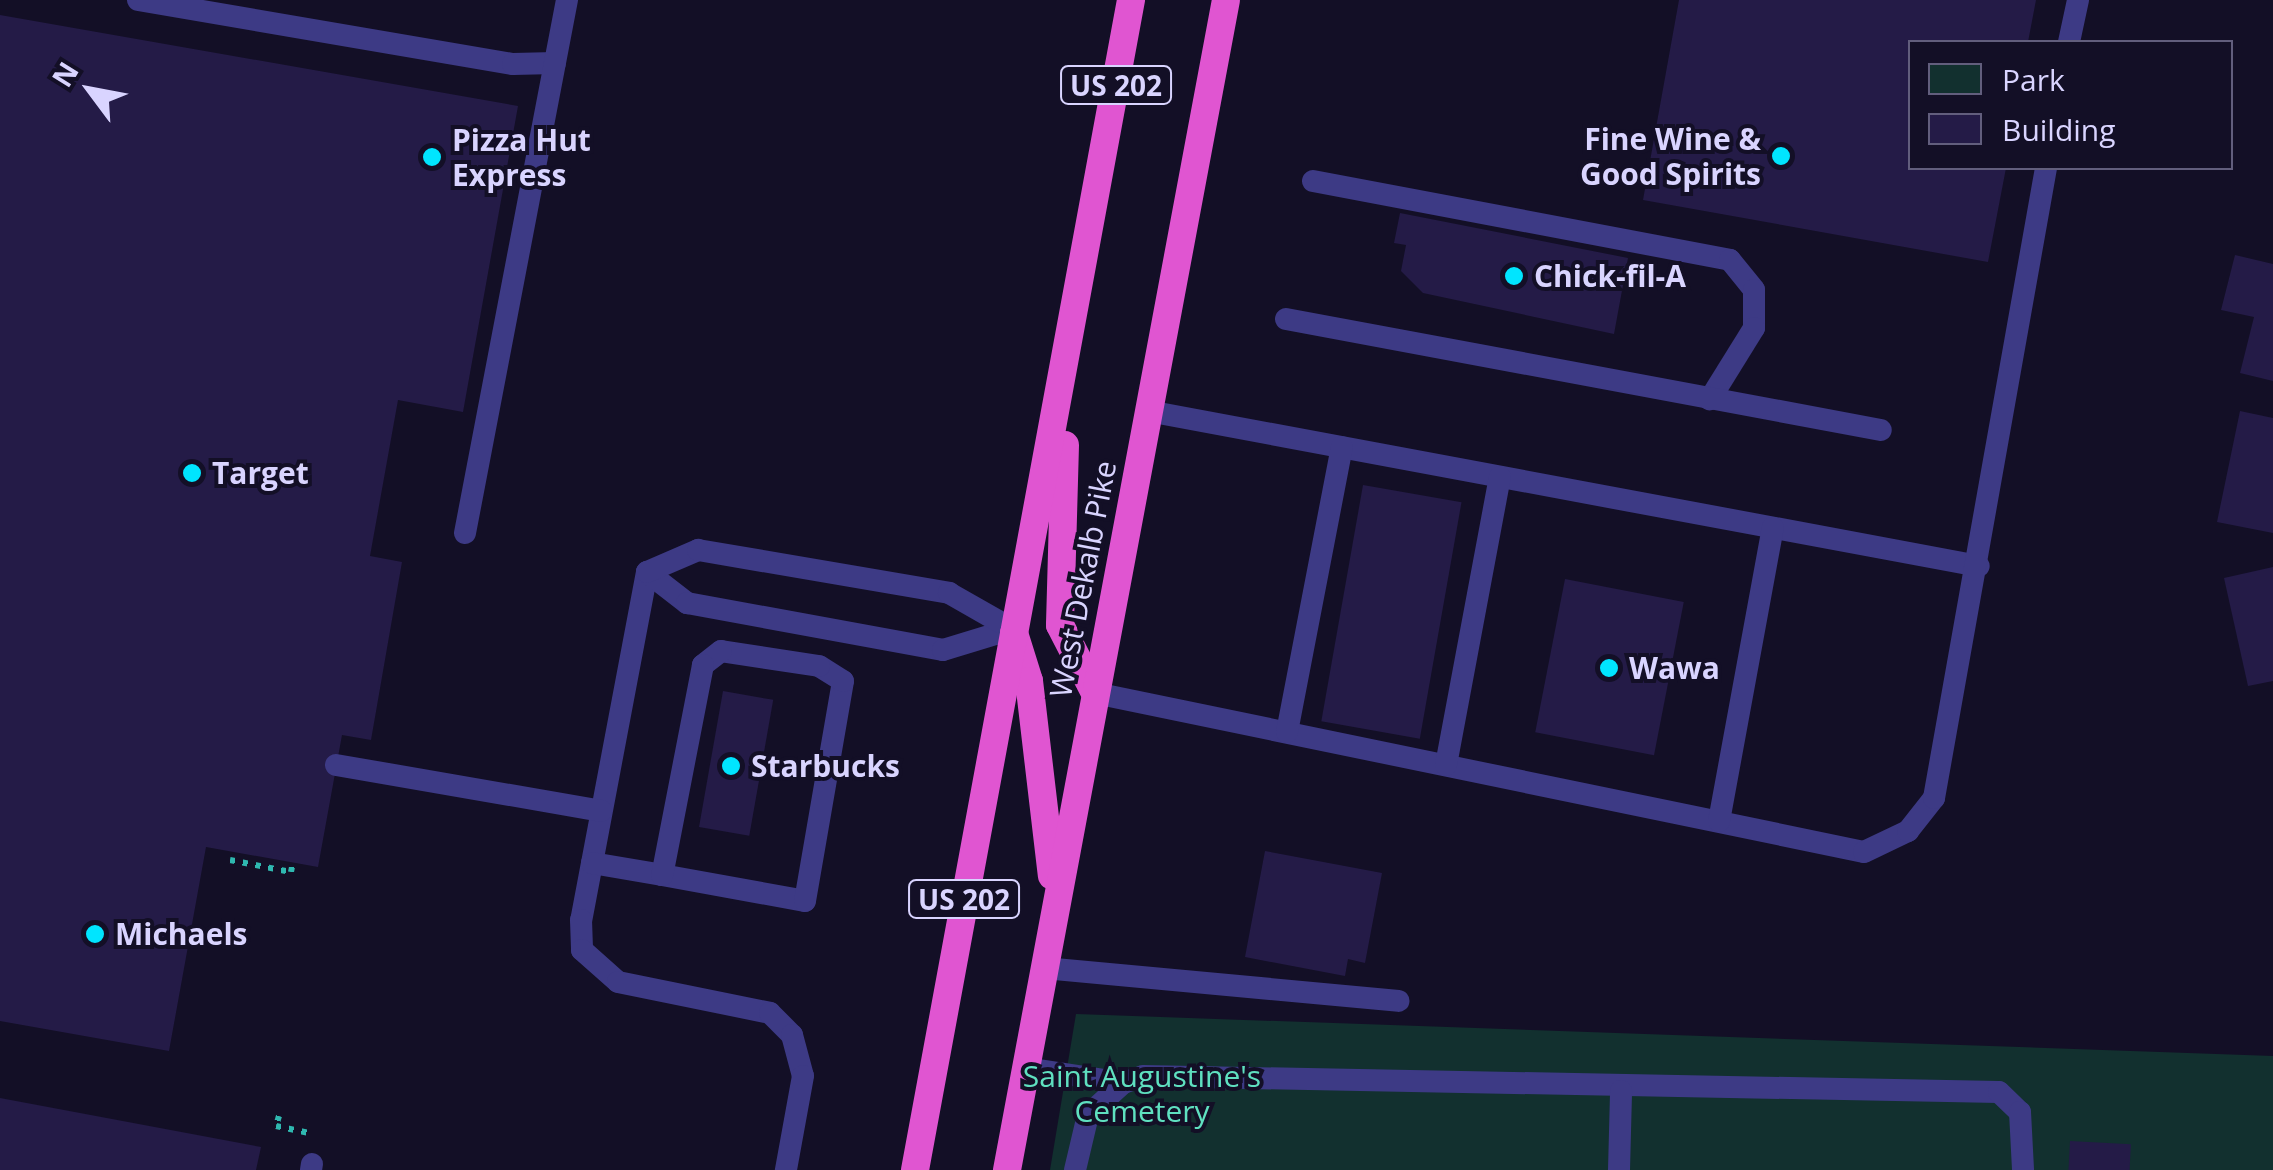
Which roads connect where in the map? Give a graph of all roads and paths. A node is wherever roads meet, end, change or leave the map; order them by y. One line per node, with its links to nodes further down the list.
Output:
1 (138, 0): 6 (lane)
2 (567, 0): 8 (lane)
3 (1131, 0): 12 (highway, West Dekalb Pike / US 202)
4 (1226, 0): 14 (highway, West Dekalb Pike / US 202)
5 (2078, 0): 7 (lane)
6 (276, 11): 8 (lane)
7 (2069, 40)
8 (555, 62): 19 (lane)
9 (2046, 170): 20 (lane)
10 (1313, 182): 13 (lane)
11 (1286, 319): 13 (lane)
12 (1068, 354): 22 (highway, West Dekalb Pike / US 202); 23 (highway)
13 (1710, 399): 15 (lane)
14 (1148, 411): 16 (lane); 23 (highway, West Dekalb Pike / US 202)
15 (1881, 430)
16 (1342, 448): 17 (lane); 24 (lane)
17 (1500, 477): 18 (lane); 26 (lane)
18 (1773, 528): 20 (lane); 28 (lane)
19 (466, 533)
20 (1979, 566): 28 (lane)
21 (647, 572): 22 (lane); 22 (lane); 27 (lane)
22 (1012, 628): 33 (highway); 42 (highway, West Dekalb Pike / US 202)
23 (1095, 693): 24 (lane); 33 (highway, West Dekalb Pike / US 202)
24 (1287, 732): 26 (lane)
25 (336, 765): 27 (lane)
26 (1446, 765): 28 (lane)
27 (601, 811): 31 (lane)
28 (1719, 821)
29 (230, 860): 30 (path)
30 (293, 862)
31 (592, 862): 32 (lane); 41 (lane)
32 (662, 875): 32 (lane)
33 (1054, 892): 34 (highway, West Dekalb Pike / US 202)
34 (1044, 968): 35 (lane); 36 (highway, West Dekalb Pike / US 202)
35 (1398, 1002)
36 (1026, 1068): 37 (lane); 43 (highway, West Dekalb Pike / US 202)
37 (1124, 1082): 38 (lane); 44 (lane)
38 (1621, 1091): 45 (lane); 46 (lane)
39 (279, 1116): 40 (path)
40 (316, 1134)
41 (786, 1170)
42 (915, 1170)
43 (1007, 1170)
44 (1075, 1170)
45 (1618, 1170)
46 (2023, 1170)

